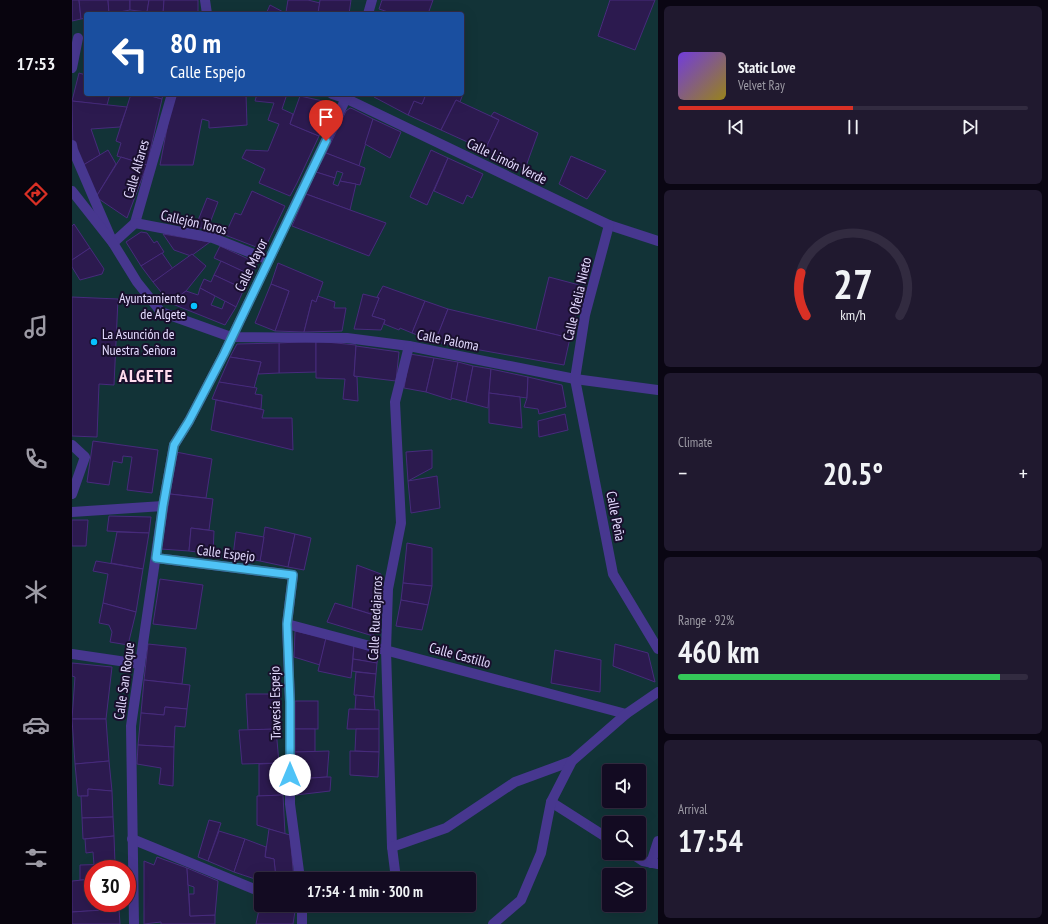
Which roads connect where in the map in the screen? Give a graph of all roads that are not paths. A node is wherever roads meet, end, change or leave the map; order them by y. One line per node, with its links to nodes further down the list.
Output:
1 (205, 0): 3 (street)
2 (372, 0): 4 (street)
3 (207, 12)
4 (369, 12)
5 (79, 39): 6 (street)
6 (72, 68)
7 (171, 96): 11 (street, Calle Alfares)
8 (347, 96): 12 (street, Calle Limón Verde); 15 (street, Calle Mayor)
9 (72, 145): 14 (street)
10 (72, 191): 14 (street)
11 (135, 224): 14 (street); 15 (street, Callejón Toros)
12 (609, 225): 13 (street, Calle Limón Verde); 18 (street, Calle Ofelia Nieto)
13 (658, 241)
14 (113, 243): 16 (street, Calle Paloma)
15 (269, 260): 16 (street, Calle Mayor)
16 (231, 337): 17 (street, Calle Paloma); 21 (street, Calle Mayor)
17 (409, 346): 18 (street, Calle Paloma); 29 (street, Calle Ruedajarros)
18 (575, 379): 19 (street, Calle Paloma); 28 (street, Calle Peña)
19 (658, 390)
20 (72, 445): 22 (street)
21 (174, 445): 23 (street, Calle San Roque)
22 (72, 494)
23 (163, 506): 24 (street); 25 (street, Calle San Roque)
24 (72, 512)
25 (156, 558): 26 (street, Calle Espejo); 31 (street, Calle San Roque)
26 (293, 575): 27 (street, Travesía Espejo)
27 (287, 624): 29 (street, Calle Castillo); 42 (street, Travesía Espejo)
28 (658, 649)
29 (386, 650): 33 (street, Calle Castillo); 39 (street, Calle Ruedajarros)
30 (72, 654): 31 (street)
31 (140, 664): 37 (street, Calle San Roque)
32 (658, 692): 33 (street)
33 (626, 714): 34 (street)
34 (572, 761): 35 (street); 39 (street)
35 (551, 802): 36 (street); 48 (street)
36 (602, 835)
37 (132, 839): 44 (street); 46 (street, Calle San Roque)
38 (658, 841): 41 (street)
39 (392, 847): 43 (street, Calle Ruedajarros)
40 (642, 860): 41 (street)
41 (654, 863)
42 (299, 872)
43 (395, 872)
44 (254, 889)
45 (302, 912): 47 (street)
46 (134, 924)
47 (302, 924)
48 (493, 924)

